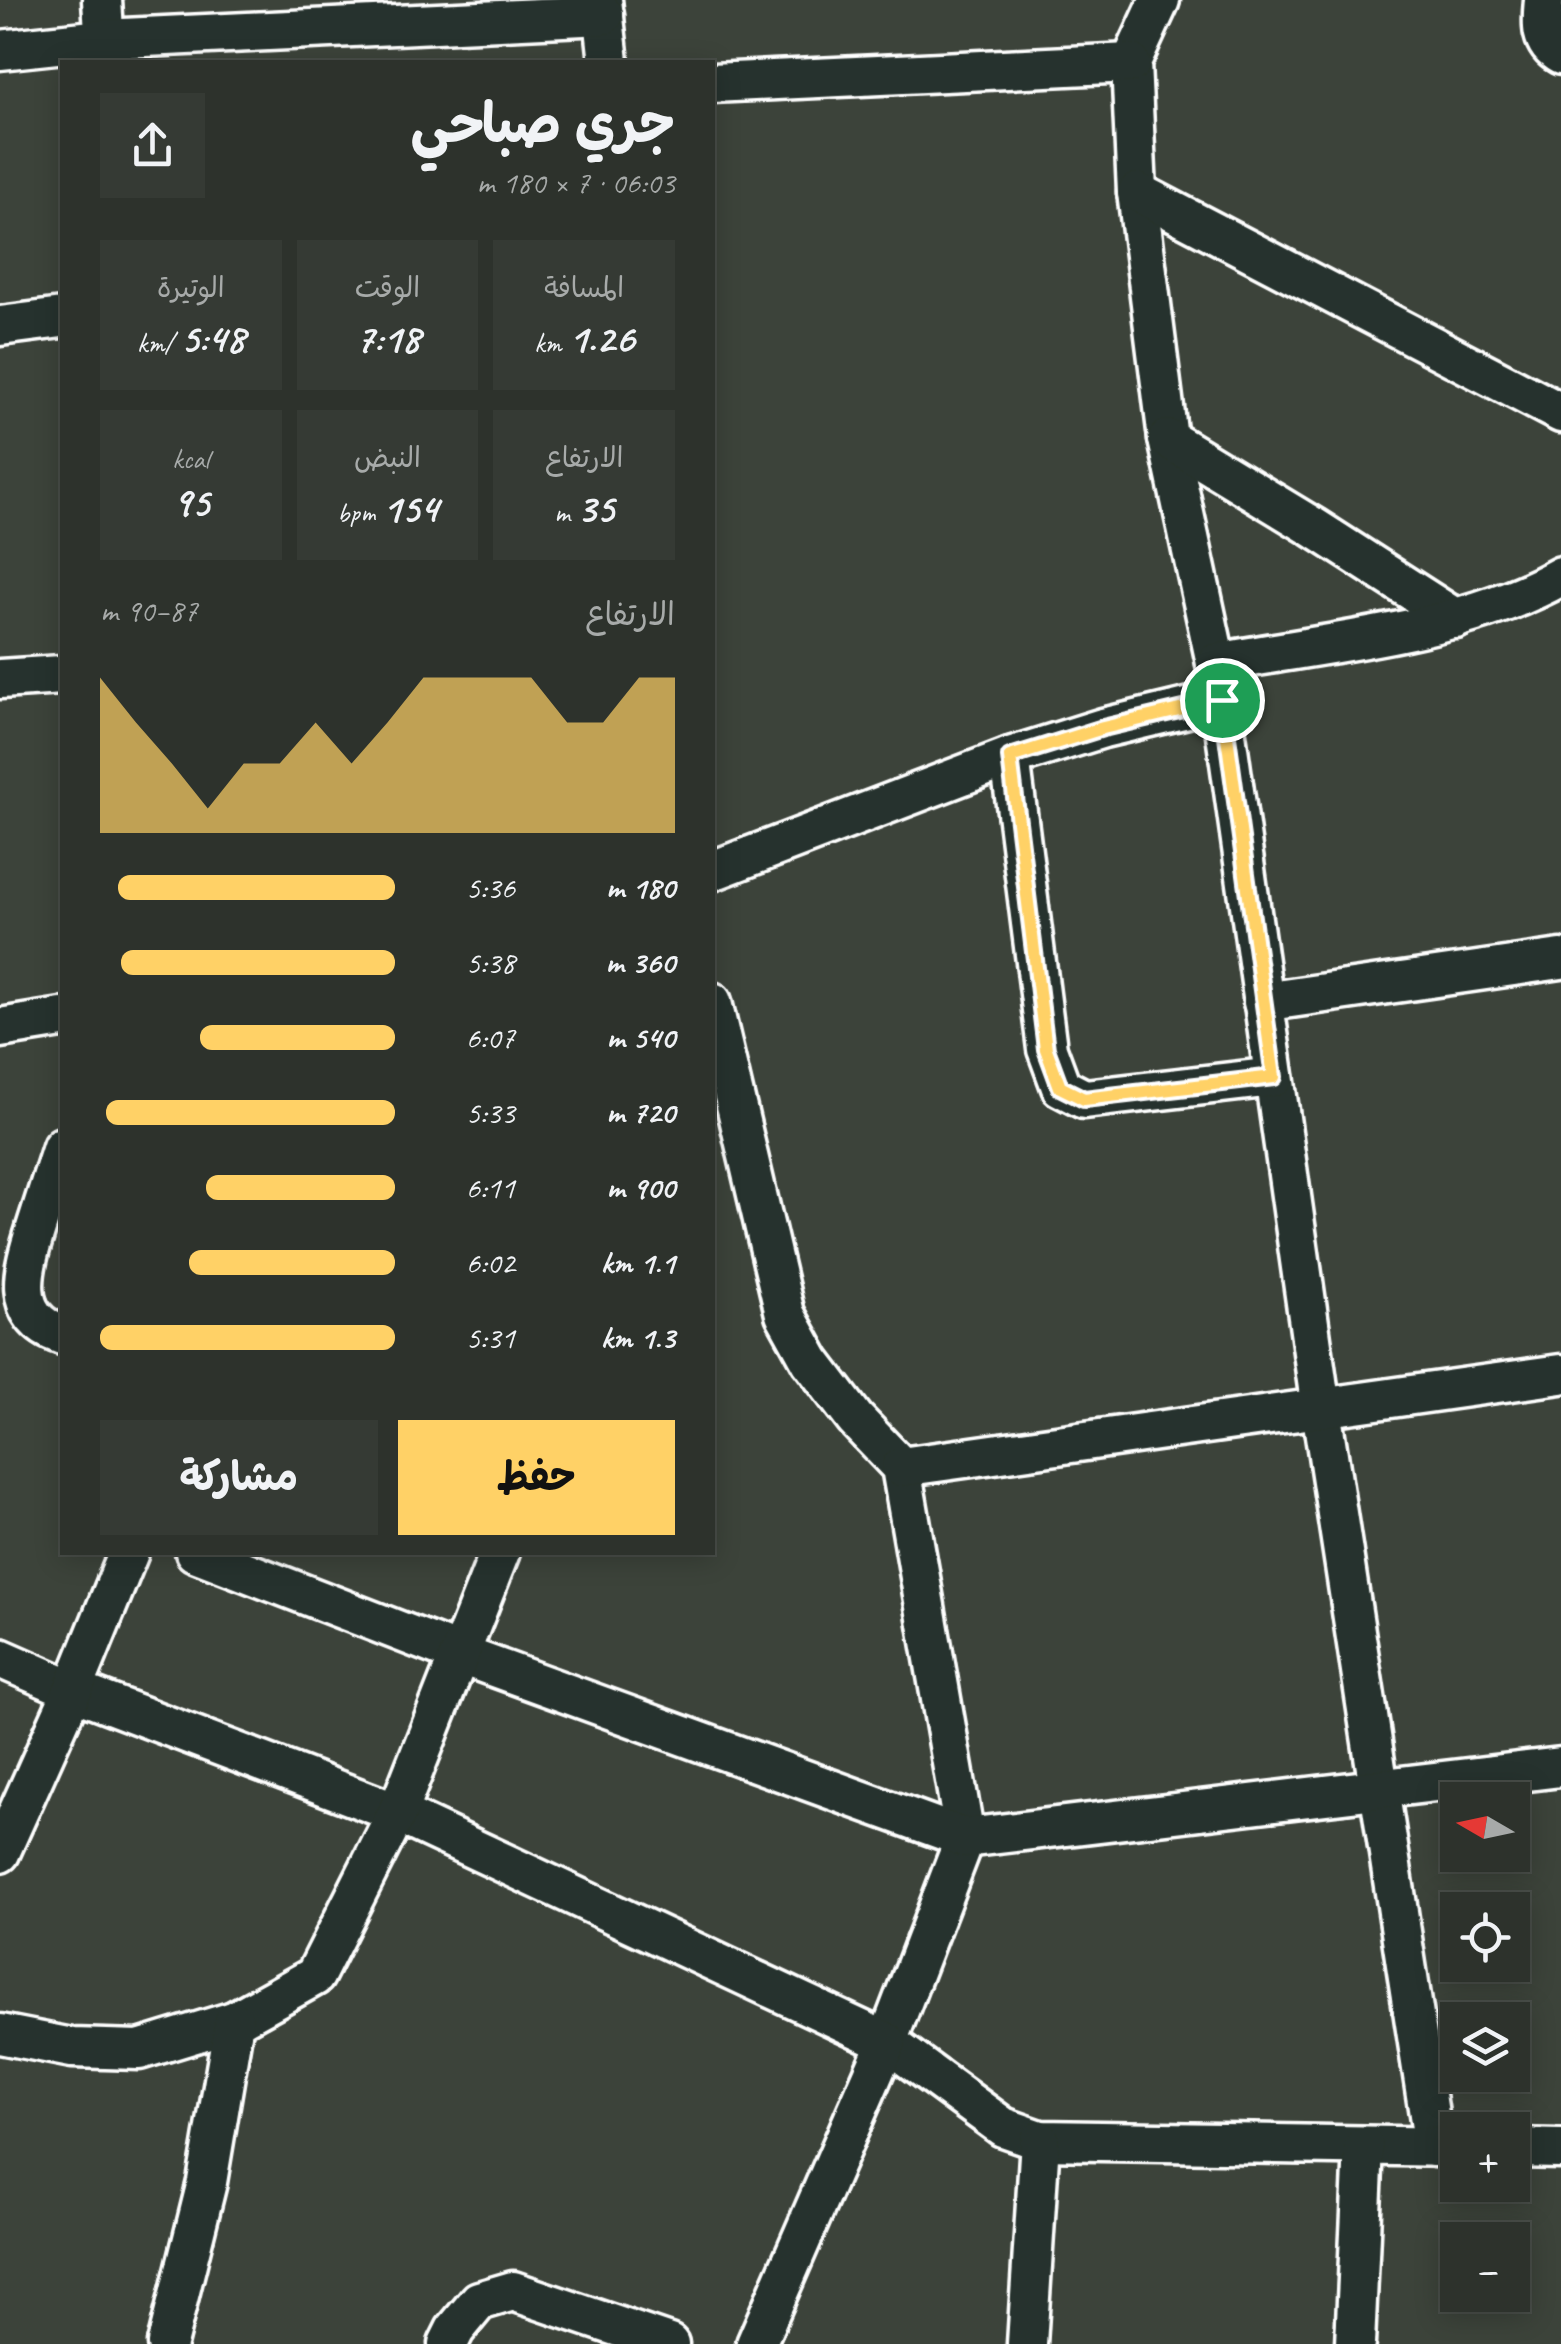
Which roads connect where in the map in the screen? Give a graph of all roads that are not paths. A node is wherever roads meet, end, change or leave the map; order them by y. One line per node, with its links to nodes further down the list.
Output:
1 (102, 0): 6 (street)
2 (1160, 0): 9 (street)
3 (1544, 0): 7 (street)
4 (603, 8): 6 (street); 8 (street)
5 (0, 50): 6 (street)
6 (104, 51)
7 (1561, 55)
8 (609, 60)
9 (1131, 63): 10 (street); 11 (street)
10 (715, 83)
11 (1137, 192): 14 (street); 15 (street)
12 (60, 318): 13 (street)
13 (0, 326)
14 (1561, 413)
15 (1168, 438): 17 (street); 18 (street)
16 (1561, 576): 17 (street)
17 (1456, 619): 18 (street)
18 (1216, 663): 21 (street)
19 (60, 675): 20 (street)
20 (0, 679)
21 (1222, 700): 22 (street); 25 (street)
22 (1010, 757): 23 (street); 29 (street)
23 (715, 870)
24 (1561, 959): 25 (street)
25 (1263, 1002): 29 (street)
26 (715, 1012): 34 (street)
27 (60, 1018): 28 (street)
28 (0, 1028)
29 (1274, 1077): 33 (street)
30 (60, 1153): 31 (street)
31 (60, 1334)
32 (1561, 1374): 33 (street)
33 (1320, 1409): 34 (street); 42 (street)
34 (901, 1467): 44 (street)
35 (128, 1555): 40 (street)
36 (203, 1555): 38 (street)
37 (499, 1555): 38 (street)
38 (460, 1655): 43 (street); 44 (street)
39 (0, 1658): 40 (street)
40 (73, 1690): 43 (street); 45 (street)
41 (1561, 1767): 42 (street)
42 (1379, 1790): 44 (street); 49 (street)
43 (397, 1813): 46 (street); 48 (street)
44 (965, 1838): 48 (street)
45 (0, 1854)
46 (234, 2021): 47 (street); 55 (street)
47 (0, 2034)
48 (887, 2042): 50 (street); 58 (street)
49 (1440, 2115)
50 (1040, 2140): 51 (street); 59 (street)
51 (1364, 2146): 52 (street); 60 (street)
52 (1440, 2147)
53 (1530, 2148): 54 (street)
54 (1561, 2148)
55 (168, 2344)
56 (448, 2344): 57 (street)
57 (669, 2344)
58 (756, 2344)
59 (1027, 2344)
60 (1355, 2344)

